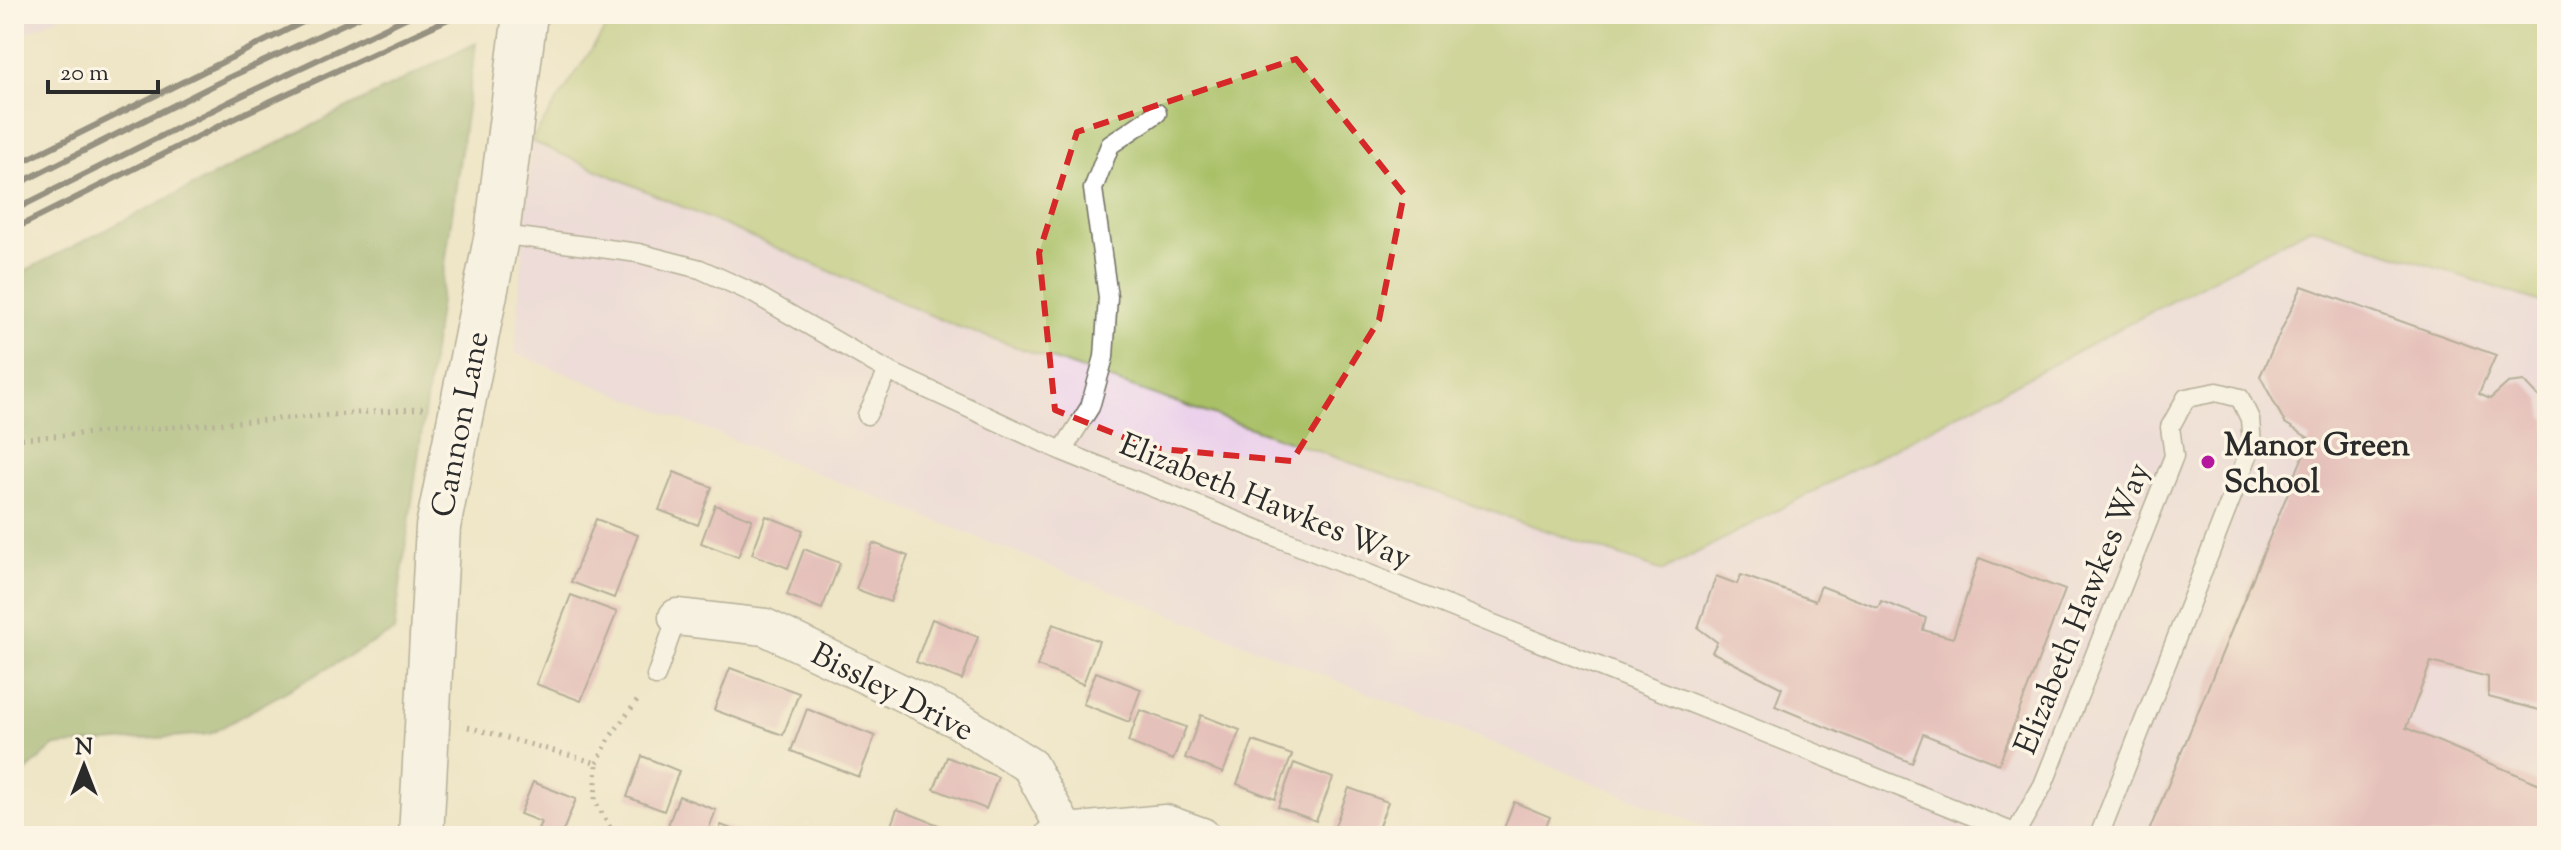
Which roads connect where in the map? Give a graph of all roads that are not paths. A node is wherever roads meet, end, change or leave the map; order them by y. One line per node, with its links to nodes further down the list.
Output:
1 (525, 14): 3 (street, Cannon Lane)
2 (1157, 113): 6 (lane)
3 (497, 234): 4 (lane, Elizabeth Hawkes Way); 11 (street, Cannon Lane)
4 (888, 371): 5 (lane); 6 (lane, Elizabeth Hawkes Way)
5 (867, 415)
6 (1062, 451): 10 (lane, Elizabeth Hawkes Way)
7 (677, 617): 8 (lane); 9 (street, Bissley Drive)
8 (656, 676)
9 (1060, 834): 12 (street, Bissley Drive)
10 (2018, 835): 13 (lane, Elizabeth Hawkes Way)
11 (421, 836)
12 (1202, 836)
13 (2099, 836)

